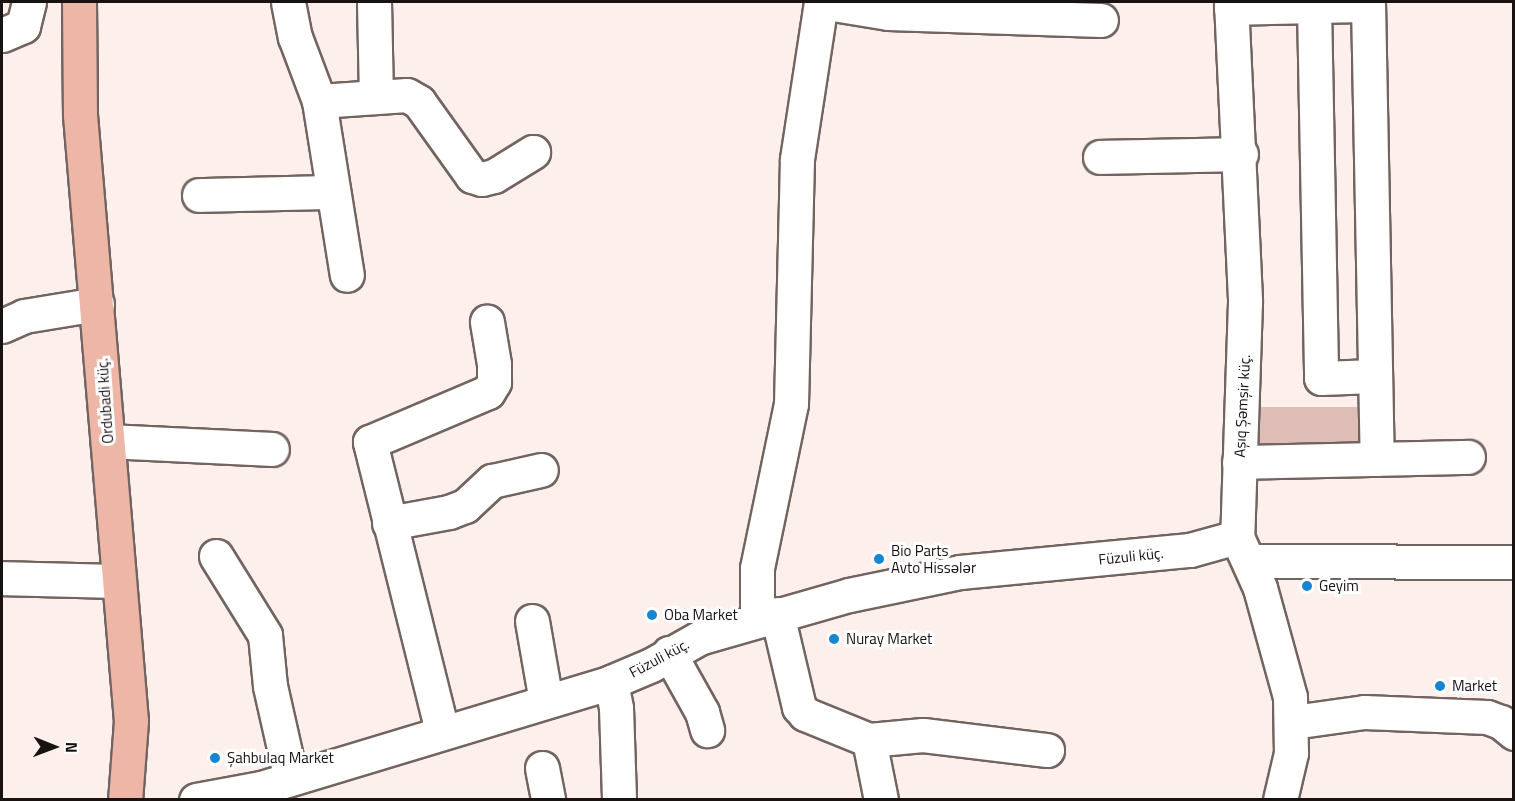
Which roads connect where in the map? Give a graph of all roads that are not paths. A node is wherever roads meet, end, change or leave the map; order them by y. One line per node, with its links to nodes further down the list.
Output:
1 (29, 2): 10 (street)
2 (80, 2): 19 (main road, Ordubadi küç.)
3 (288, 2): 12 (street)
4 (374, 2): 11 (street)
5 (821, 2): 9 (street); 35 (street)
6 (1368, 3): 8 (street); 22 (street)
7 (1231, 4): 8 (street); 14 (street, Aşıq Şəmşir küç.)
8 (1314, 6): 22 (street)
9 (1101, 20)
10 (2, 34)
11 (376, 97): 12 (street); 13 (street)
12 (319, 101): 16 (street)
13 (532, 152)
14 (1241, 154): 15 (street); 27 (street, Aşıq Şəmşir küç.)
15 (1100, 157)
16 (333, 192): 17 (street); 18 (street)
17 (199, 195)
18 (347, 275)
19 (97, 304): 21 (street); 23 (main road, Ordubadi küç.)
20 (487, 322): 29 (street)
21 (2, 326)
22 (1376, 376): 26 (street)
23 (108, 441): 24 (street); 34 (main road, Ordubadi küç.)
24 (272, 449)
25 (1468, 458): 26 (street)
26 (1377, 459): 27 (street)
27 (1239, 462): 30 (street, Aşıq Şəmşir küç.)
28 (541, 470): 29 (street)
29 (389, 523): 43 (street)
30 (1243, 549): 32 (street, Füzuli küç.); 35 (street, Füzuli küç.); 40 (street, Aşıq Şəmşir küç.)
31 (216, 556): 46 (street)
32 (1514, 562)
33 (2, 578): 34 (street)
34 (119, 581): 47 (main road, Ordubadi küç.)
35 (767, 617): 37 (street, Füzuli küç.); 44 (street)
36 (532, 621): 39 (street)
37 (669, 653): 38 (street, Füzuli küç.); 42 (street)
38 (611, 682): 39 (street, Füzuli küç.); 49 (street)
39 (546, 700): 43 (street, Füzuli küç.)
40 (1293, 722): 41 (street); 51 (street, Aşıq Şəmşir küç.)
41 (1509, 722)
42 (706, 730)
43 (442, 731): 46 (street, Füzuli küç.)
44 (869, 740): 45 (street); 50 (street)
45 (1047, 750)
46 (291, 779): 48 (street, Füzuli küç.)
47 (125, 800)
48 (195, 800)
49 (619, 800)
50 (880, 800)
51 (1280, 800)

